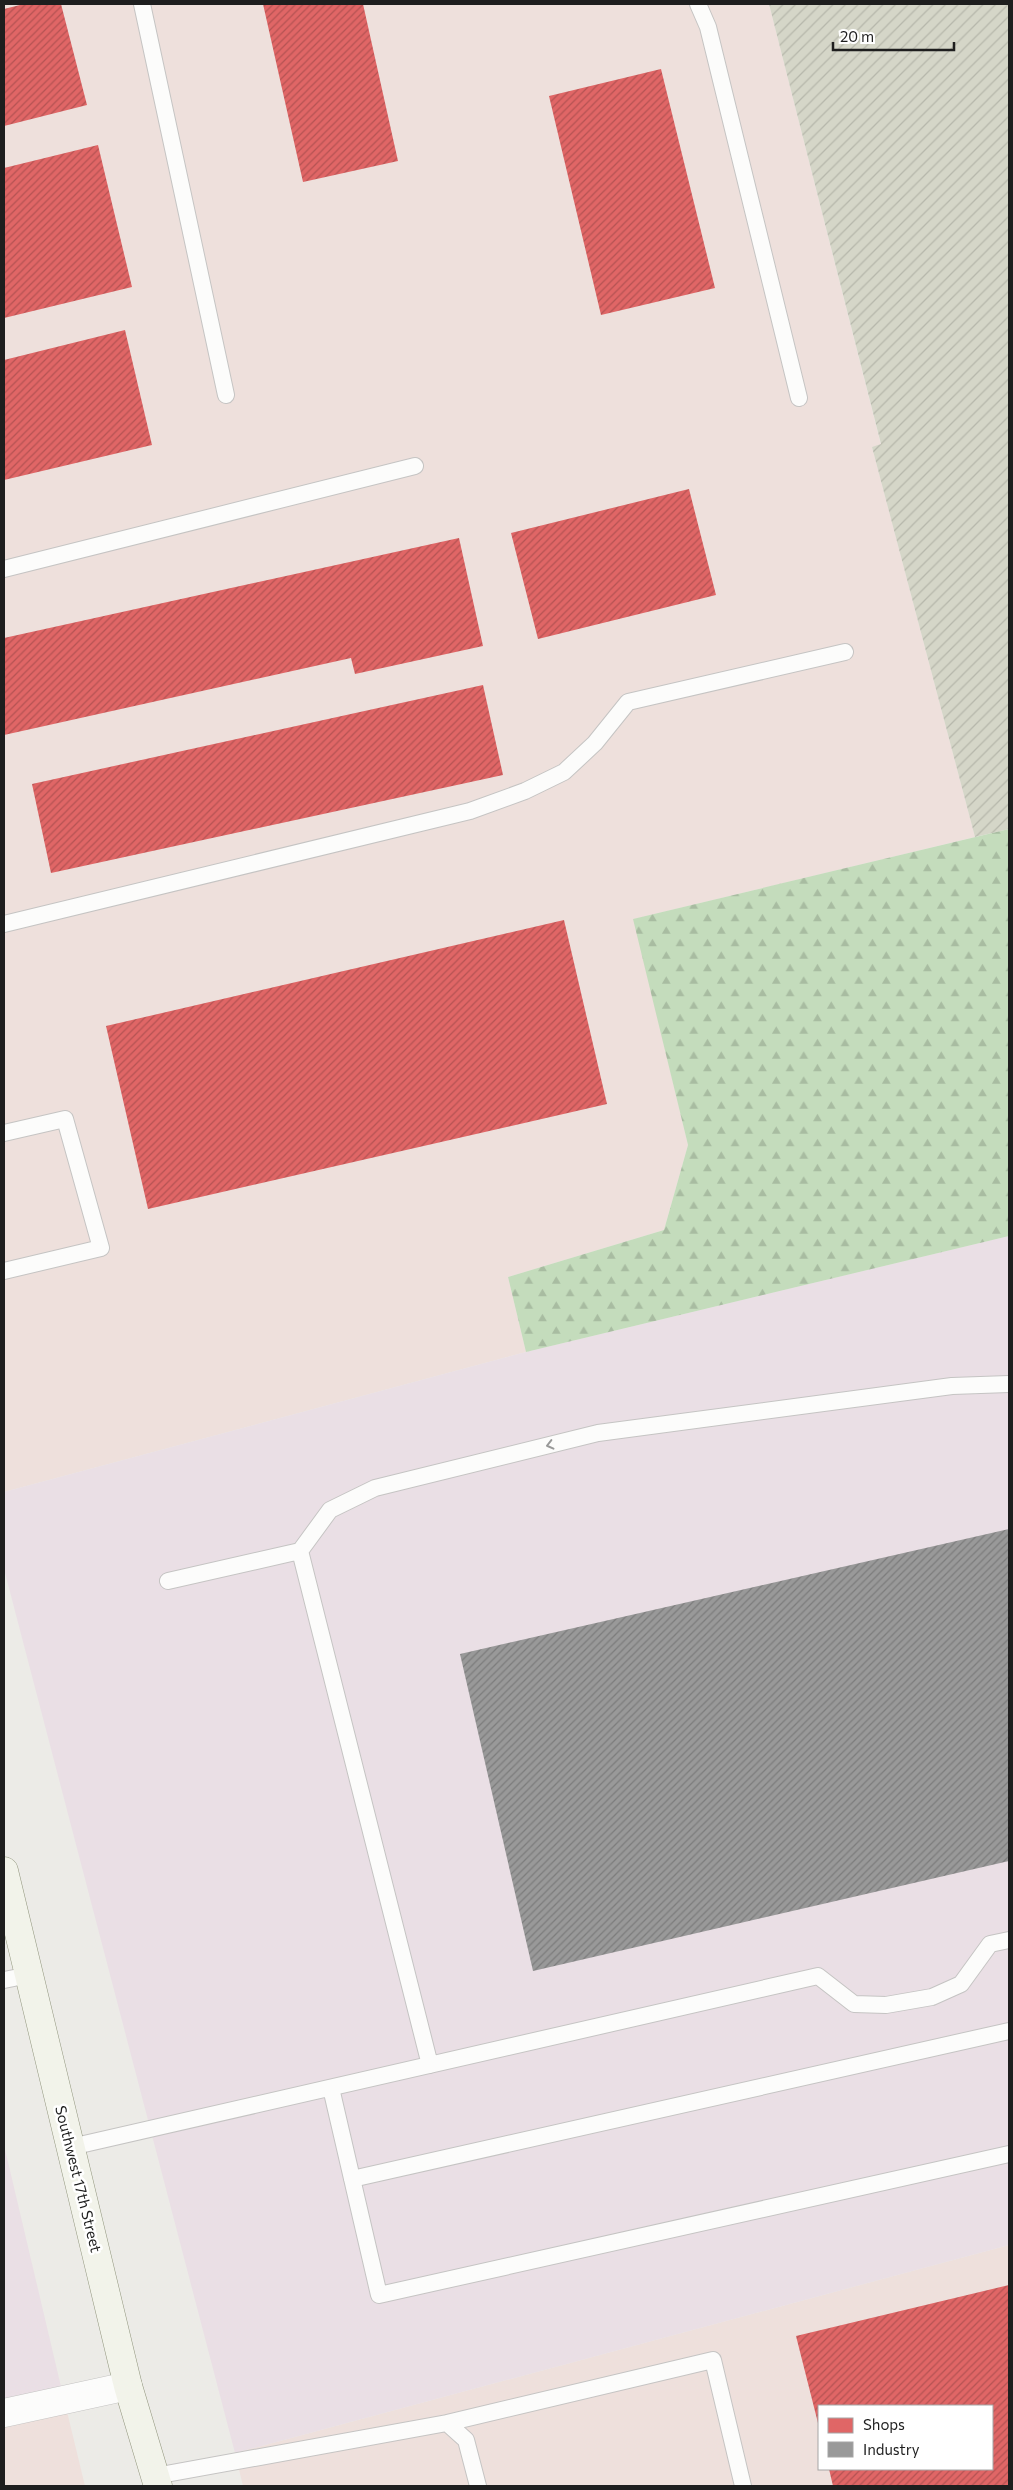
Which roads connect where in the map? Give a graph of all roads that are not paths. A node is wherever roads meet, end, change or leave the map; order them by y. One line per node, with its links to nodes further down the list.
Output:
1 (142, 4): 3 (lane)
2 (698, 4): 4 (lane)
3 (226, 395)
4 (799, 398)
5 (414, 466): 6 (lane)
6 (4, 569)
7 (845, 652): 8 (lane)
8 (4, 924)
9 (4, 1133): 10 (lane)
10 (4, 1271)
11 (1009, 1384): 12 (lane, one-way to 12)
12 (300, 1551): 13 (lane); 18 (lane)
13 (168, 1581)
14 (4, 1871): 16 (main road, Southwest 17th Street)
15 (1009, 1940): 18 (lane)
16 (16, 1977): 20 (main road, Southwest 17th Street)
17 (1009, 2031): 22 (lane)
18 (430, 2065): 19 (lane)
19 (331, 2088): 20 (lane); 22 (lane)
20 (70, 2147): 23 (main road, Southwest 17th Street)
21 (1009, 2154): 22 (lane)
22 (352, 2179)
23 (128, 2386): 24 (street); 26 (main road, Southwest 17th Street)
24 (4, 2413)
25 (446, 2423): 26 (lane); 27 (lane); 28 (lane)
26 (156, 2481)
27 (478, 2486)
28 (743, 2486)

